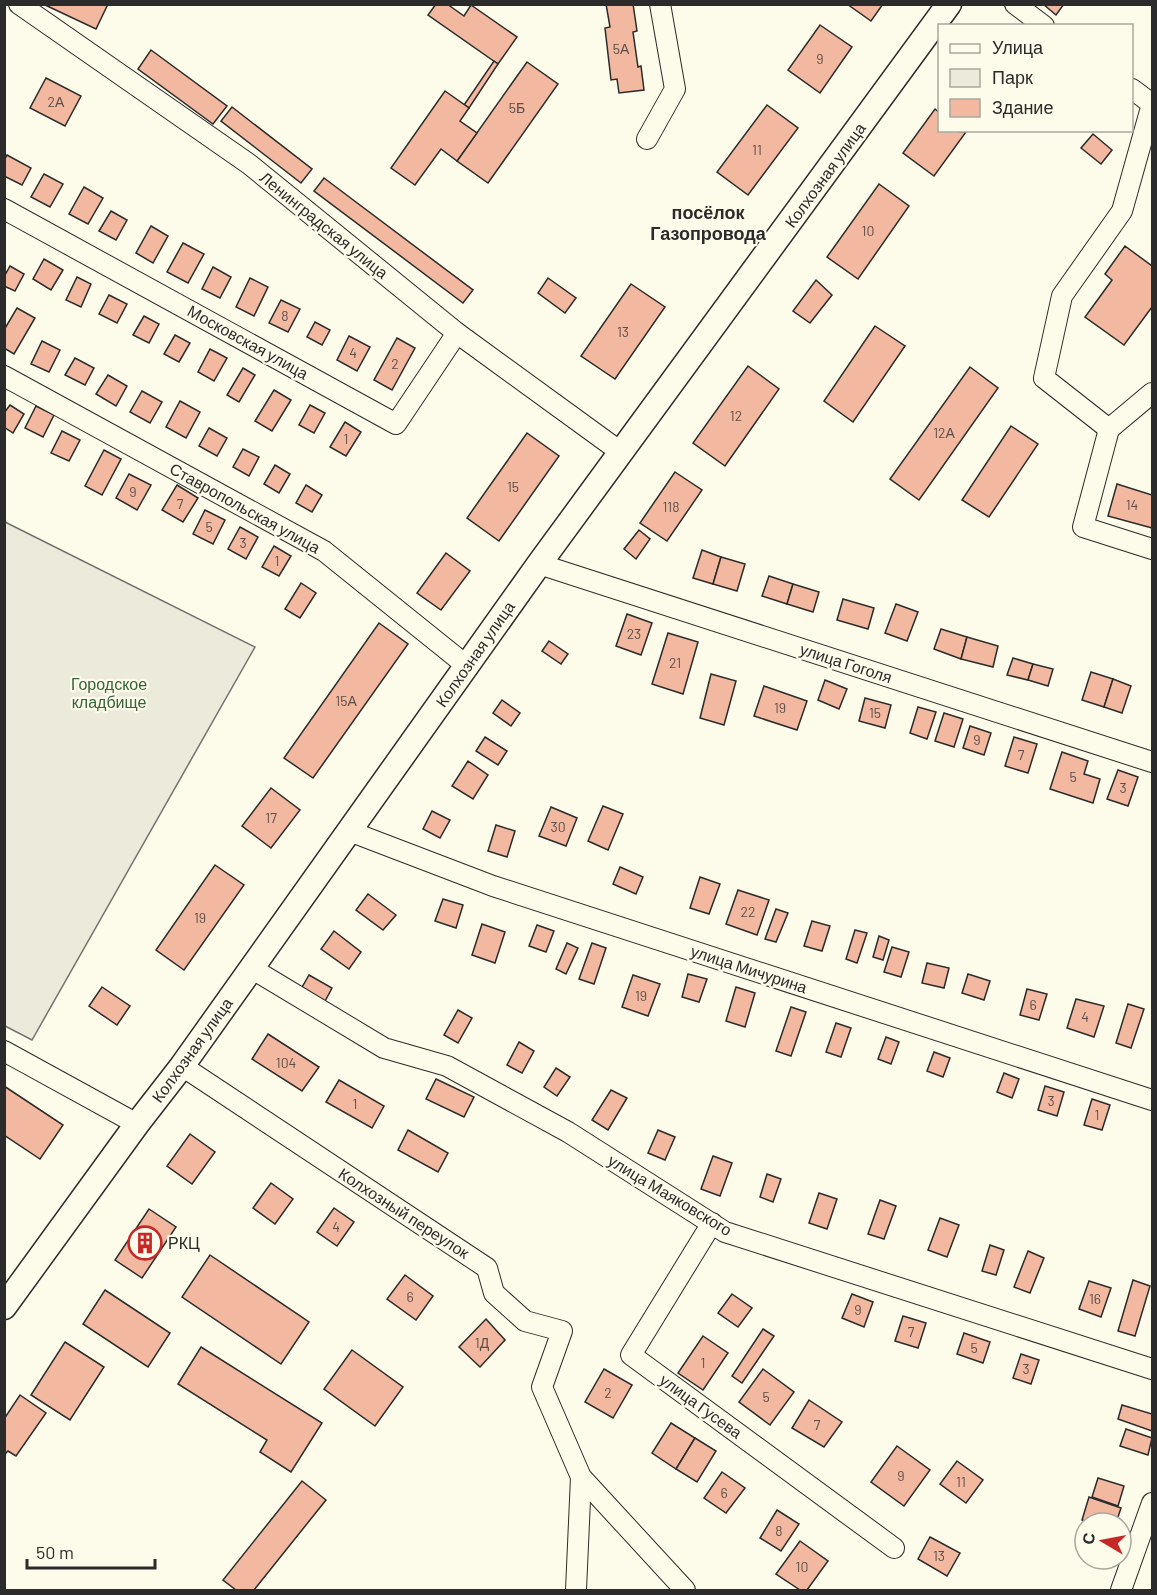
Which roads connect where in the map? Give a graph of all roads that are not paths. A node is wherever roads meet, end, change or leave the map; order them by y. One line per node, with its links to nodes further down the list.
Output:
1 (19, 4): 9 (street, Ленинградская улица)
2 (660, 4): 7 (street)
3 (950, 4): 13 (main road, Колхозная улица)
4 (1015, 4): 5 (street)
5 (1041, 24)
6 (1133, 90): 12 (street)
7 (647, 138)
8 (4, 209): 9 (street, Московская улица)
9 (457, 333): 13 (street, Ленинградская улица)
10 (4, 376): 16 (street, Ставропольская улица)
11 (1152, 393): 12 (street)
12 (1109, 429): 14 (street)
13 (622, 453): 15 (main road, Колхозная улица)
14 (1152, 549)
15 (539, 564): 16 (main road, Колхозная улица); 17 (street, улица Гоголя)
16 (466, 666): 18 (main road, Колхозная улица)
17 (1152, 762)
18 (349, 831): 19 (main road, Колхозная улица); 22 (street, улица Мичурина)
19 (251, 968): 21 (main road, Колхозная улица); 24 (street, улица Маяковского)
20 (4, 1051): 23 (street)
21 (182, 1066): 23 (main road, Колхозная улица); 27 (street, Колхозный переулок)
22 (1152, 1100)
23 (137, 1124): 25 (main road, Колхозная улица)
24 (711, 1223): 26 (street, улица Маяковского); 29 (street, улица Гусева)
25 (4, 1307)
26 (1152, 1369)
27 (581, 1477): 30 (street); 31 (street)
28 (1152, 1503): 32 (street)
29 (894, 1548)
30 (576, 1590)
31 (686, 1590)
32 (1121, 1590)

